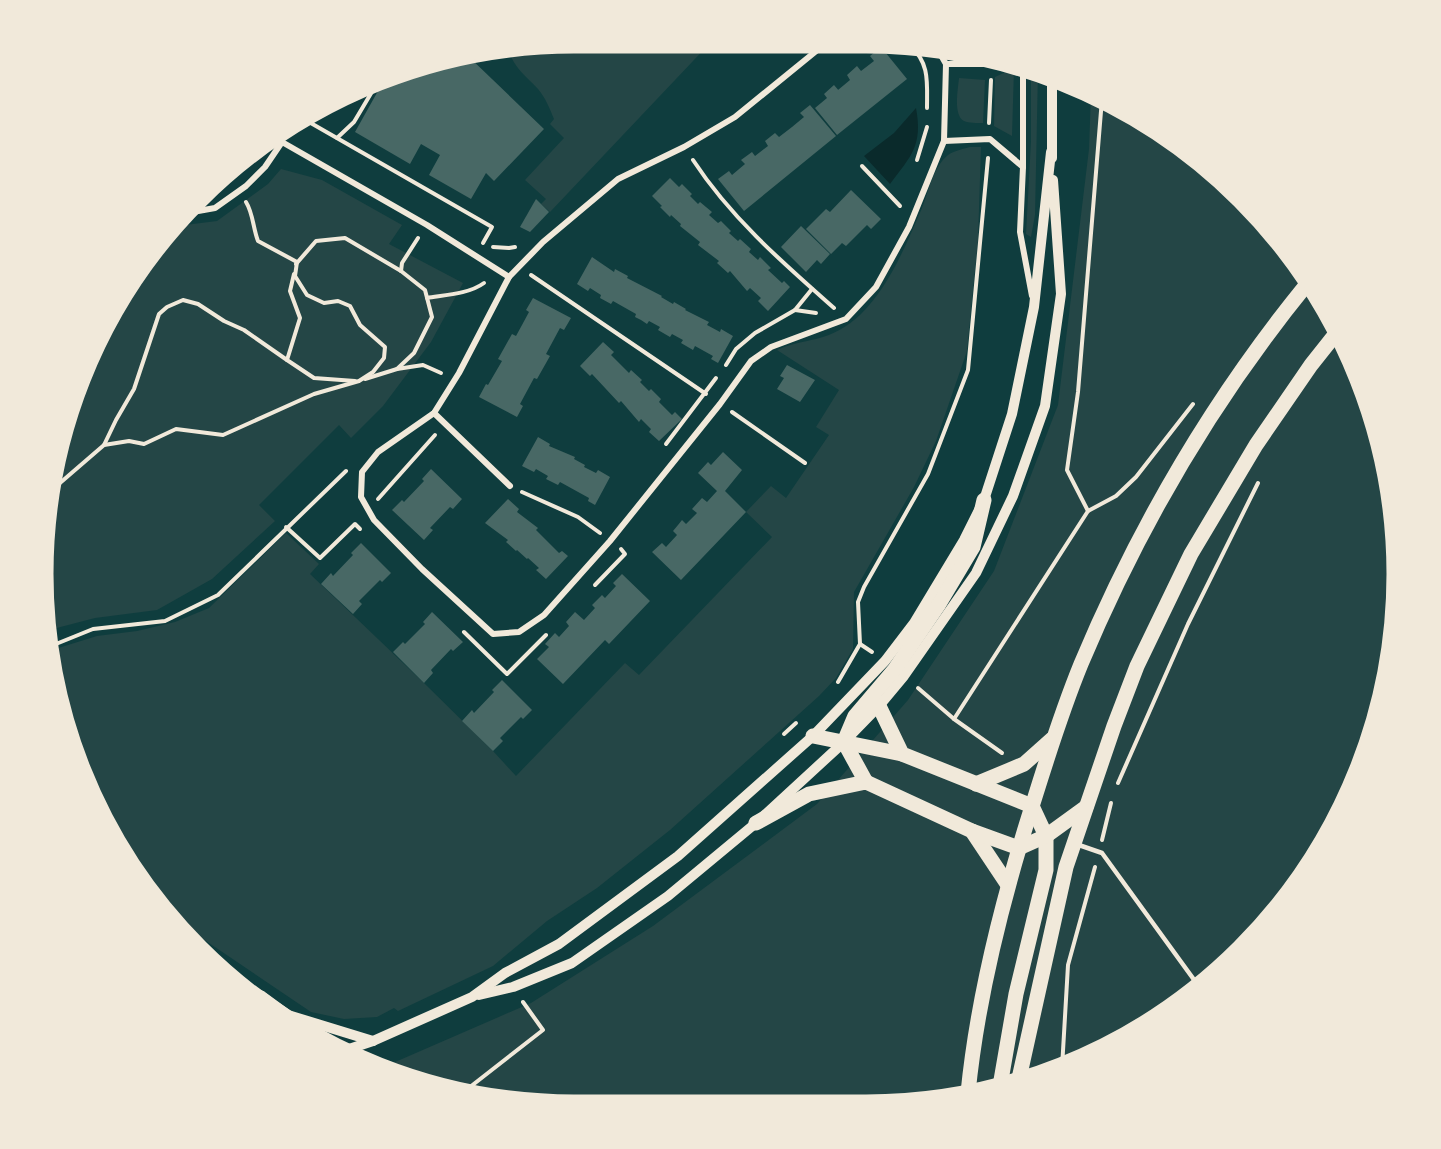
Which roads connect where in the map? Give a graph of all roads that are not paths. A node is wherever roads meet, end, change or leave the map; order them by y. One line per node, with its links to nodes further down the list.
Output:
1 (815, 52): 11 (street)
2 (943, 58): 3 (street)
3 (946, 64): 4 (street); 7 (street)
4 (973, 64)
5 (1023, 77): 9 (street)
6 (1052, 87): 8 (street)
7 (944, 141): 9 (street); 15 (street)
8 (1051, 152): 13 (street); 18 (street)
9 (1023, 167): 13 (street)
10 (200, 211): 11 (street)
11 (509, 277): 15 (street)
12 (1304, 288): 20 (main road)
13 (1034, 307): 17 (street)
14 (1332, 338): 26 (main road)
15 (434, 413): 16 (street)
16 (510, 486)
17 (984, 500): 19 (street); 21 (main road)
18 (879, 706): 21 (street); 22 (main road)
19 (813, 736): 21 (main road); 34 (street)
20 (1052, 739): 24 (main road); 25 (main road)
21 (843, 742): 22 (main road); 23 (main road); 27 (street)
22 (902, 754): 24 (main road)
23 (866, 782): 27 (main road); 28 (main road)
24 (976, 784): 25 (main road)
25 (1032, 806): 29 (main road); 31 (main road)
26 (1086, 807): 29 (main road); 30 (main road)
27 (756, 823): 34 (street)
28 (972, 831): 31 (main road); 32 (main road)
29 (1046, 836): 31 (main road); 39 (main road)
30 (1074, 843): 33 (lane); 38 (main road)
31 (1018, 848): 32 (main road)
32 (1008, 885): 40 (main road)
33 (1195, 980)
34 (472, 997): 36 (street)
35 (305, 1022): 36 (street)
36 (373, 1041): 37 (street)
37 (355, 1048)
38 (1020, 1073)
39 (1001, 1079)
40 (969, 1086)

